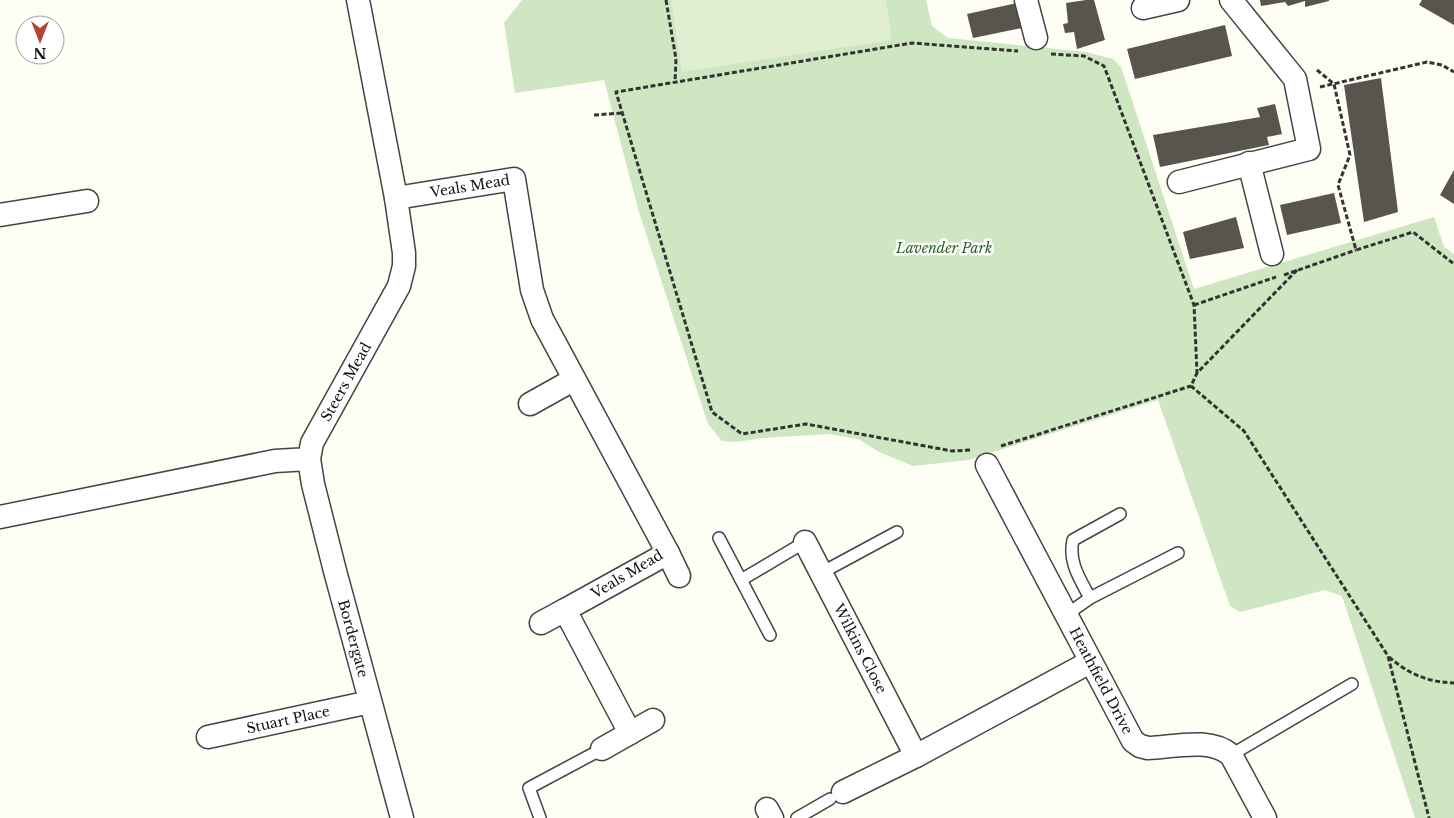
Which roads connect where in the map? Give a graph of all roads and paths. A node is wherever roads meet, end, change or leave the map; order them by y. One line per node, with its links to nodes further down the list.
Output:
1 (358, 0): 15 (street, Steers Mead)
2 (666, 0): 9 (path)
3 (1026, 0): 7 (street)
4 (1178, 0): 6 (street)
5 (1231, 0): 10 (street)
6 (1143, 8)
7 (1036, 47): 9 (path); 22 (path)
8 (1454, 72): 10 (path)
9 (675, 82): 11 (path)
10 (1298, 92): 13 (street)
11 (622, 113): 12 (path); 26 (path)
12 (594, 116)
13 (1250, 163): 14 (street); 19 (street)
14 (1179, 182)
15 (396, 198): 23 (street, Veals Mead); 27 (street, Steers Mead)
16 (87, 201): 17 (street)
17 (0, 215)
18 (1353, 241): 20 (path)
19 (1272, 254)
20 (1454, 264)
21 (1297, 270): 22 (path)
22 (1197, 373): 24 (path)
23 (573, 380): 25 (street); 33 (street, Veals Mead)
24 (1191, 386): 26 (path); 43 (path)
25 (530, 404)
26 (983, 455): 40 (street, Heathfield Drive)
27 (309, 459): 29 (street); 47 (street, Bordergate)
28 (1120, 514): 38 (lane)
29 (0, 517)
30 (897, 532): 35 (lane)
31 (720, 538): 37 (lane)
32 (805, 542): 35 (street, Wilkins Close); 37 (lane)
33 (668, 553): 36 (street); 39 (street, Veals Mead)
34 (1178, 553): 38 (lane)
35 (821, 573): 53 (street, Wilkins Close)
36 (679, 576)
37 (741, 580): 42 (lane)
38 (1090, 598): 40 (lane)
39 (565, 610): 41 (street, Veals Mead); 49 (street)
40 (1066, 615): 44 (street, Heathfield Drive)
41 (541, 623)
42 (770, 635)
43 (1388, 656): 45 (path); 59 (path)
44 (1090, 662): 52 (street, Heathfield Drive); 53 (street)
45 (1454, 683)
46 (1352, 684): 52 (lane)
47 (370, 702): 50 (street, Stuart Place); 55 (street, Bordergate)
48 (654, 720): 49 (street)
49 (630, 733): 51 (street)
50 (208, 737)
51 (602, 749): 56 (lane)
52 (1231, 755): 58 (street)
53 (916, 756): 54 (street)
54 (836, 796): 57 (lane)
55 (402, 818)
56 (540, 818)
57 (797, 818)
58 (1265, 818)
59 (1429, 818)

